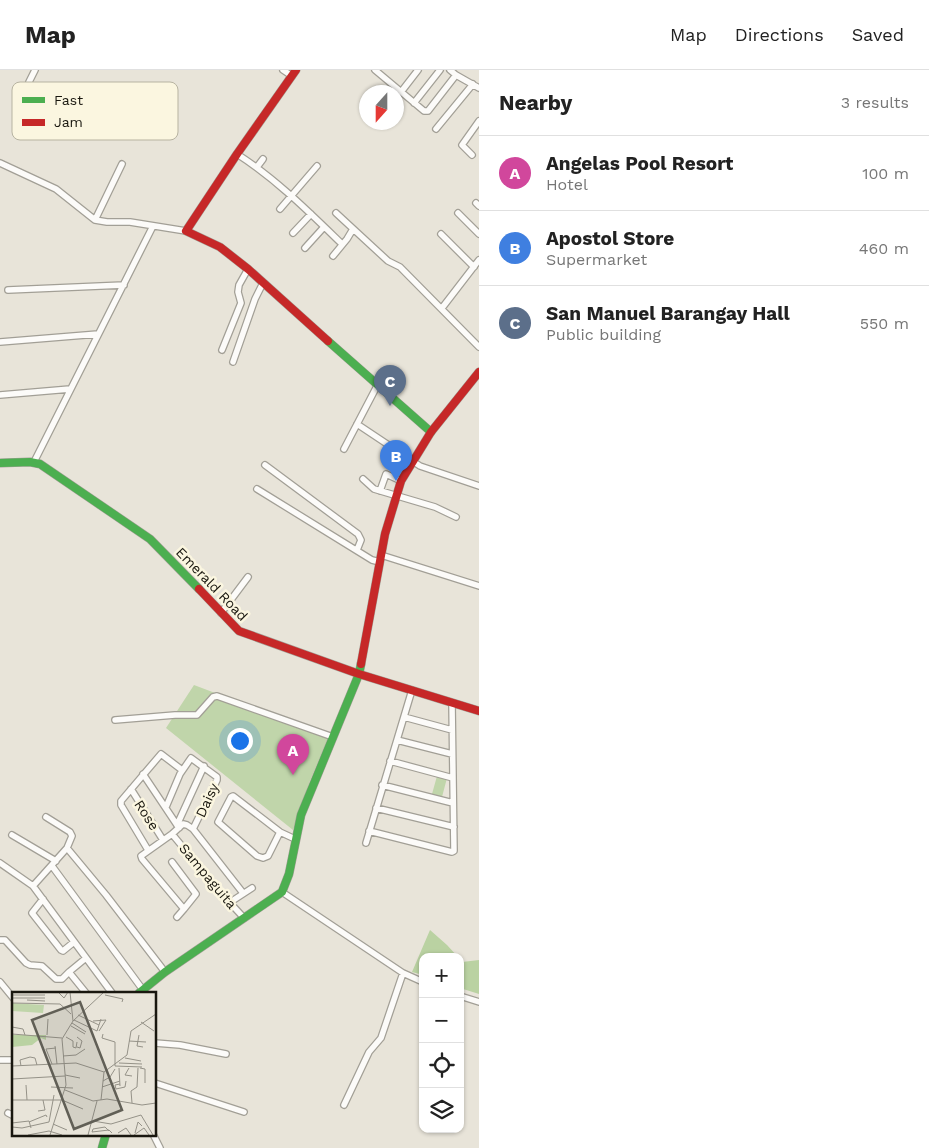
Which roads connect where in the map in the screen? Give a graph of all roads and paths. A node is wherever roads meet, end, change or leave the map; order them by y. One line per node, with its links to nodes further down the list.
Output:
1 (35, 70): 9 (street)
2 (283, 70): 7 (street)
3 (375, 70): 11 (street)
4 (418, 70): 12 (street)
5 (440, 70): 15 (street)
6 (450, 70): 8 (street)
7 (294, 73): 18 (street)
8 (456, 75): 10 (street); 15 (street)
9 (29, 82)
10 (473, 84): 13 (street); 17 (street)
11 (393, 85)
12 (404, 88)
13 (479, 88)
14 (404, 95): 15 (street)
15 (414, 103)
16 (479, 120): 19 (street)
17 (436, 129)
18 (237, 154): 23 (street); 34 (street)
19 (472, 155)
20 (263, 159): 23 (street)
21 (0, 163): 30 (street)
22 (122, 164): 30 (street)
23 (257, 166): 25 (street)
24 (317, 166): 25 (street)
25 (291, 195): 26 (street); 29 (street)
26 (280, 209)
27 (336, 213): 33 (street)
28 (458, 213): 37 (street)
29 (311, 214): 32 (street); 35 (street)
30 (94, 220): 31 (street)
31 (152, 226): 34 (street); 45 (street)
32 (324, 227): 38 (street); 39 (street)
33 (353, 229): 38 (street); 47 (street)
34 (186, 231): 43 (street)
35 (293, 233)
36 (441, 234): 42 (street)
37 (479, 234)
38 (342, 244): 40 (street)
39 (305, 248)
40 (333, 256)
41 (479, 260): 42 (street)
42 (474, 266): 47 (street)
43 (248, 270): 44 (street); 51 (street)
44 (263, 283): 52 (street); 54 (street)
45 (124, 285): 46 (street); 48 (street)
46 (8, 290)
47 (442, 308): 50 (street)
48 (98, 334): 49 (street); 55 (street)
49 (0, 342)
50 (479, 347)
51 (222, 350)
52 (233, 362)
53 (479, 372): 58 (street)
54 (377, 386): 57 (street); 58 (street)
55 (70, 389): 56 (street); 61 (street)
56 (0, 395)
57 (357, 424): 59 (street); 60 (street)
58 (431, 432): 60 (street)
59 (344, 449)
60 (412, 461): 65 (street); 66 (street)
61 (34, 462): 62 (street); 75 (street, Emerald Road)
62 (0, 463)
63 (265, 465): 71 (street)
64 (363, 480): 68 (street)
65 (401, 481): 68 (street); 69 (street)
66 (479, 486)
67 (257, 489): 71 (street)
68 (380, 491): 69 (street)
69 (396, 496): 70 (street); 72 (street)
70 (456, 517)
71 (356, 550): 72 (street)
72 (380, 558): 74 (street); 76 (street)
73 (248, 576): 75 (street)
74 (479, 586)
75 (221, 613): 76 (street, Emerald Road)
76 (359, 674): 77 (street, Emerald Road); 83 (street)
77 (412, 690): 78 (street, Emerald Road); 80 (street)
78 (452, 703): 79 (street, Emerald Road); 82 (street)
79 (479, 711)
80 (404, 716): 82 (street); 84 (street)
81 (115, 720): 83 (street)
82 (452, 730): 85 (street)
83 (332, 737): 104 (street)
84 (397, 740): 85 (street); 86 (street)
85 (452, 754): 90 (street)
86 (390, 761): 90 (street); 91 (street)
87 (204, 766): 88 (street, Daisy); 97 (street); 99 (street, Daisy)
88 (182, 770): 89 (street); 94 (street)
89 (143, 774): 92 (street); 94 (street)
90 (453, 778): 93 (street)
91 (382, 786): 93 (street); 95 (street)
92 (131, 789): 105 (street, Rose); 108 (street)
93 (453, 803): 98 (street)
94 (166, 808): 97 (street)
95 (376, 808): 98 (street); 100 (street)
96 (46, 817): 107 (street)
97 (178, 826): 99 (street); 102 (street)
98 (454, 827): 100 (street)
99 (193, 830): 115 (street, Daisy)
100 (369, 831): 106 (street)
101 (280, 832): 101 (street); 104 (street)
102 (172, 834): 105 (street); 117 (street, Sampaguita)
103 (12, 835): 111 (street)
104 (294, 839): 114 (street)
105 (163, 840): 108 (street)
106 (366, 843)
107 (67, 848): 111 (street); 125 (street)
108 (148, 850): 118 (street)
109 (172, 862): 118 (street)
110 (0, 863): 112 (street)
111 (54, 863): 112 (street); 129 (street)
112 (33, 886): 116 (street)
113 (252, 888): 115 (street)
114 (282, 892): 120 (street); 126 (street)
115 (243, 893): 117 (street)
116 (43, 899): 122 (street); 122 (street)
117 (229, 903): 120 (street, Sampaguita)
118 (184, 909): 119 (street)
119 (177, 917)
120 (244, 918): 125 (street)
121 (0, 940): 124 (street)
122 (74, 942): 123 (street)
123 (86, 958): 124 (street); 131 (street)
124 (69, 972): 130 (street)
125 (165, 972): 129 (street)
126 (403, 973): 127 (street); 138 (street)
127 (419, 980)
128 (0, 982): 132 (street)
129 (141, 991)
130 (85, 992)
131 (111, 992)
132 (12, 997)
133 (464, 997): 134 (street)
134 (479, 1002)
135 (156, 1043): 136 (street)
136 (226, 1054)
137 (156, 1083): 139 (street)
138 (344, 1105)
139 (244, 1112)
140 (154, 1136): 141 (street)
141 (160, 1148)

